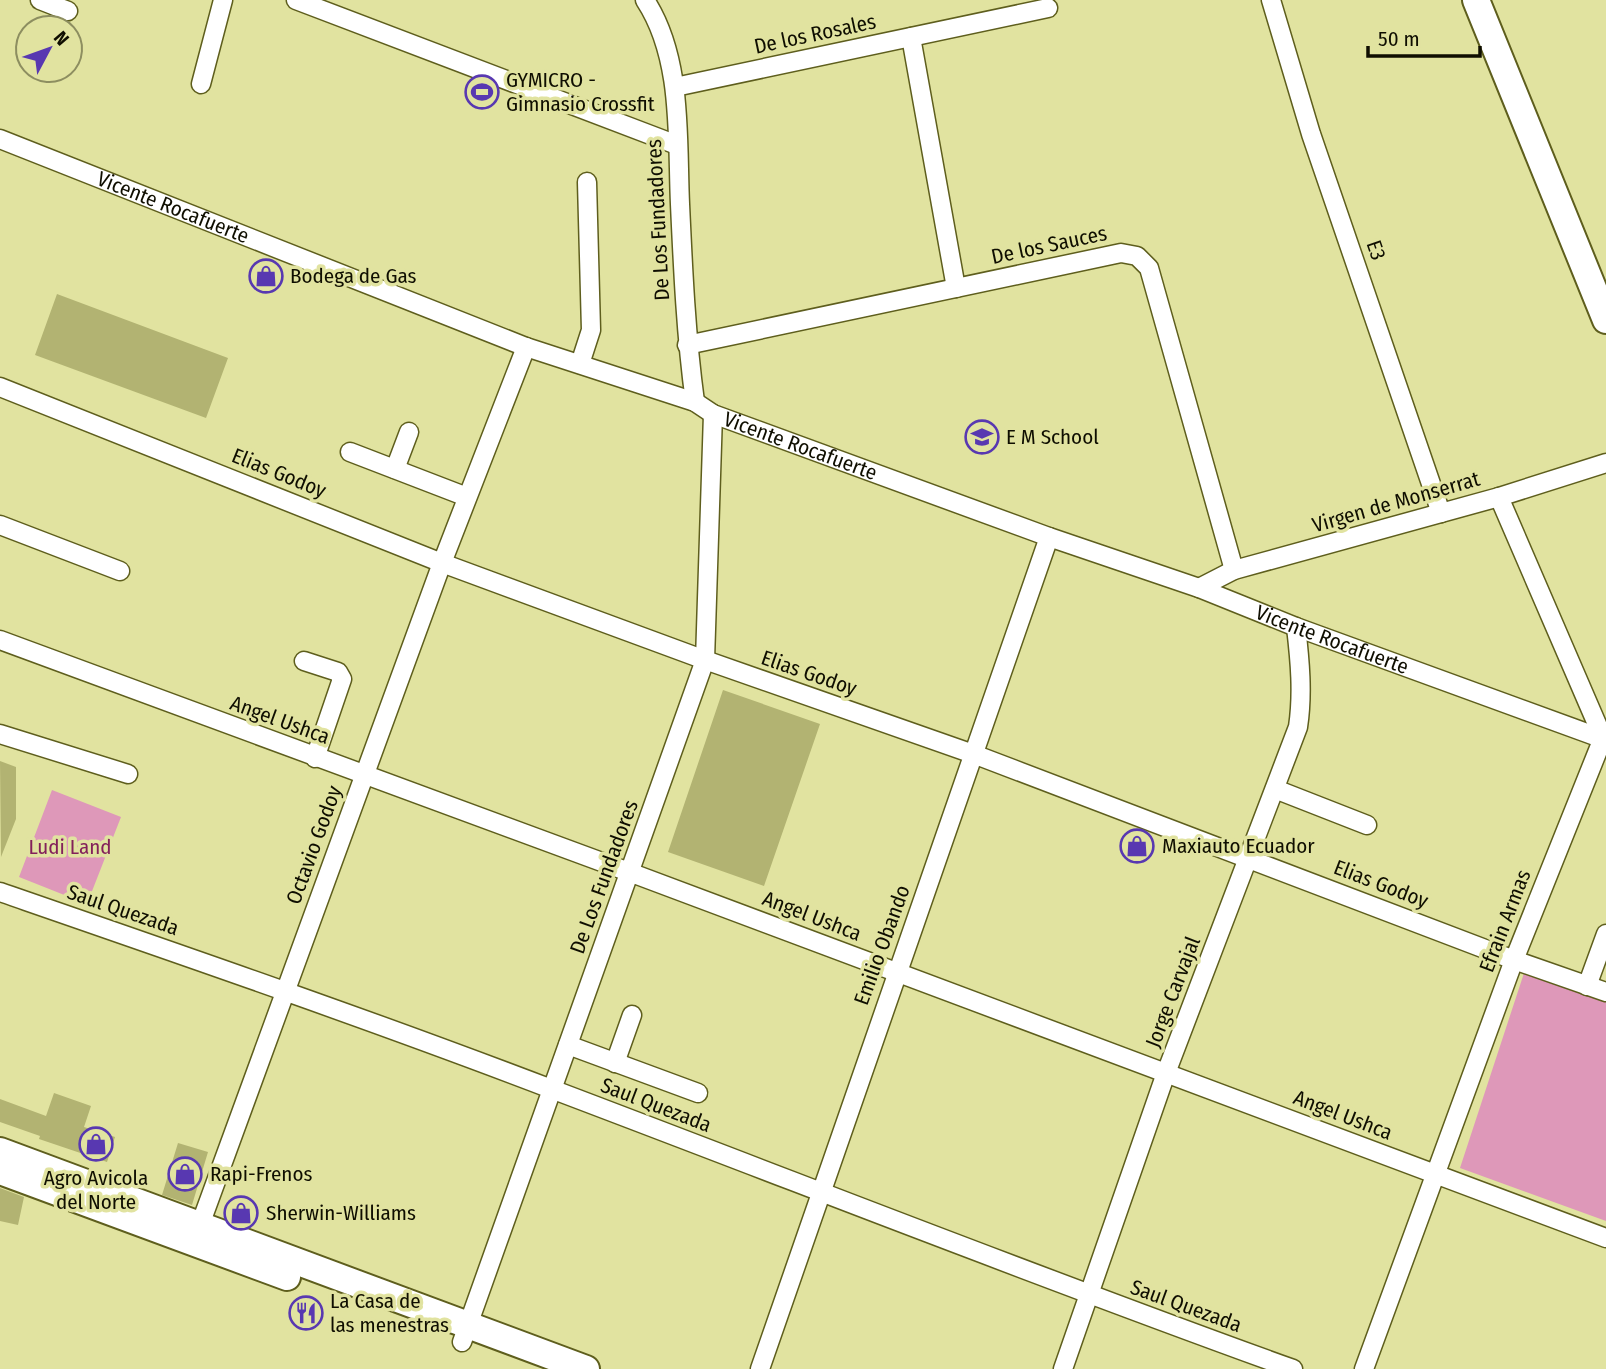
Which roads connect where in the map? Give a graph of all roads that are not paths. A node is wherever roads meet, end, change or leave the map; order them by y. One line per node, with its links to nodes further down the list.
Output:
1 (40, 0): 9 (street)
2 (223, 0): 11 (street)
3 (296, 0): 7 (street)
4 (645, 0): 12 (street, De Los Fundadores)
5 (1271, 0): 30 (street, E3)
6 (1476, 0): 17 (main road)
7 (317, 4): 14 (street)
8 (1048, 8): 10 (street, De los Rosales)
9 (68, 11)
10 (911, 37): 12 (street, De los Rosales); 16 (street)
11 (201, 84)
12 (675, 87): 14 (street, De Los Fundadores)
13 (0, 139): 19 (street, Vicente Rocafuerte)
14 (677, 145): 18 (street, De Los Fundadores)
15 (587, 182): 20 (street)
16 (956, 288): 18 (street, De los Sauces); 34 (street, De los Sauces)
17 (1606, 320)
18 (687, 345): 22 (street, De Los Fundadores)
19 (526, 347): 20 (street, Vicente Rocafuerte); 28 (street, Octavio Godoy)
20 (580, 364): 22 (street, Vicente Rocafuerte)
21 (0, 387): 33 (street, Elias Godoy)
22 (695, 402): 23 (street, Vicente Rocafuerte)
23 (713, 414): 32 (street, Vicente Rocafuerte); 39 (street, De Los Fundadores)
24 (409, 432): 27 (street)
25 (350, 452): 27 (street)
26 (1606, 463): 29 (street, Virgen de Monserrat)
27 (395, 470): 28 (street)
28 (467, 497): 33 (street, Octavio Godoy)
29 (1499, 497): 30 (street, Virgen de Monserrat); 42 (street)
30 (1441, 513): 34 (street, Virgen de Monserrat)
31 (0, 525): 35 (street)
32 (1049, 537): 36 (street, Vicente Rocafuerte); 43 (street, Emilio Obando)
33 (442, 563): 39 (street, Elias Godoy); 46 (street, Octavio Godoy)
34 (1234, 570): 36 (street, Virgen de Monserrat)
35 (120, 571)
36 (1199, 588): 37 (street, Vicente Rocafuerte)
37 (1296, 628): 42 (street, Vicente Rocafuerte); 47 (street, Jorge Carvajal)
38 (0, 640): 44 (street, Angel Ushca)
39 (705, 660): 43 (street, Elias Godoy); 50 (street, De Los Fundadores)
40 (304, 661): 44 (street)
41 (0, 734): 45 (street)
42 (1604, 739): 53 (street, Efrain Armas)
43 (976, 755): 49 (street, Elias Godoy); 54 (street, Emilio Obando)
44 (315, 758): 46 (street, Angel Ushca)
45 (128, 774)
46 (364, 776): 50 (street, Angel Ushca); 56 (street, Octavio Godoy)
47 (1275, 789): 48 (street); 49 (street, Jorge Carvajal)
48 (1367, 825)
49 (1249, 858): 53 (street, Elias Godoy); 61 (street, Jorge Carvajal)
50 (629, 872): 54 (street, Angel Ushca); 59 (street, De Los Fundadores)
51 (0, 892): 56 (street, Saul Quezada)
52 (1606, 934): 55 (street)
53 (1514, 960): 55 (street, Elias Godoy); 66 (street, Efrain Armas)
54 (896, 973): 61 (street, Angel Ushca); 67 (street, Emilio Obando)
55 (1587, 986): 57 (street, Elias Godoy)
56 (285, 991): 62 (street, Saul Quezada); 68 (street, Octavio Godoy)
57 (1606, 992)
58 (632, 1015): 60 (street)
59 (568, 1045): 60 (street); 62 (street, De Los Fundadores)
60 (615, 1063): 63 (street)
61 (1166, 1073): 66 (street, Angel Ushca); 70 (street, Jorge Carvajal)
62 (552, 1089): 67 (street, Saul Quezada); 71 (street, De Los Fundadores)
63 (698, 1093)
64 (0, 1151): 68 (main road)
65 (0, 1171): 68 (main road)
66 (1436, 1174): 69 (street, Angel Ushca); 77 (street, Efrain Armas)
67 (820, 1192): 70 (street, Saul Quezada); 74 (street, Emilio Obando)
68 (197, 1234): 71 (main road)
69 (1606, 1238)
70 (1090, 1296): 75 (street, Jorge Carvajal); 76 (street, Saul Quezada)
71 (465, 1333): 72 (main road); 73 (main road)
72 (536, 1369)
73 (586, 1369)
74 (760, 1369)
75 (1063, 1369)
76 (1293, 1369)
77 (1364, 1369)

